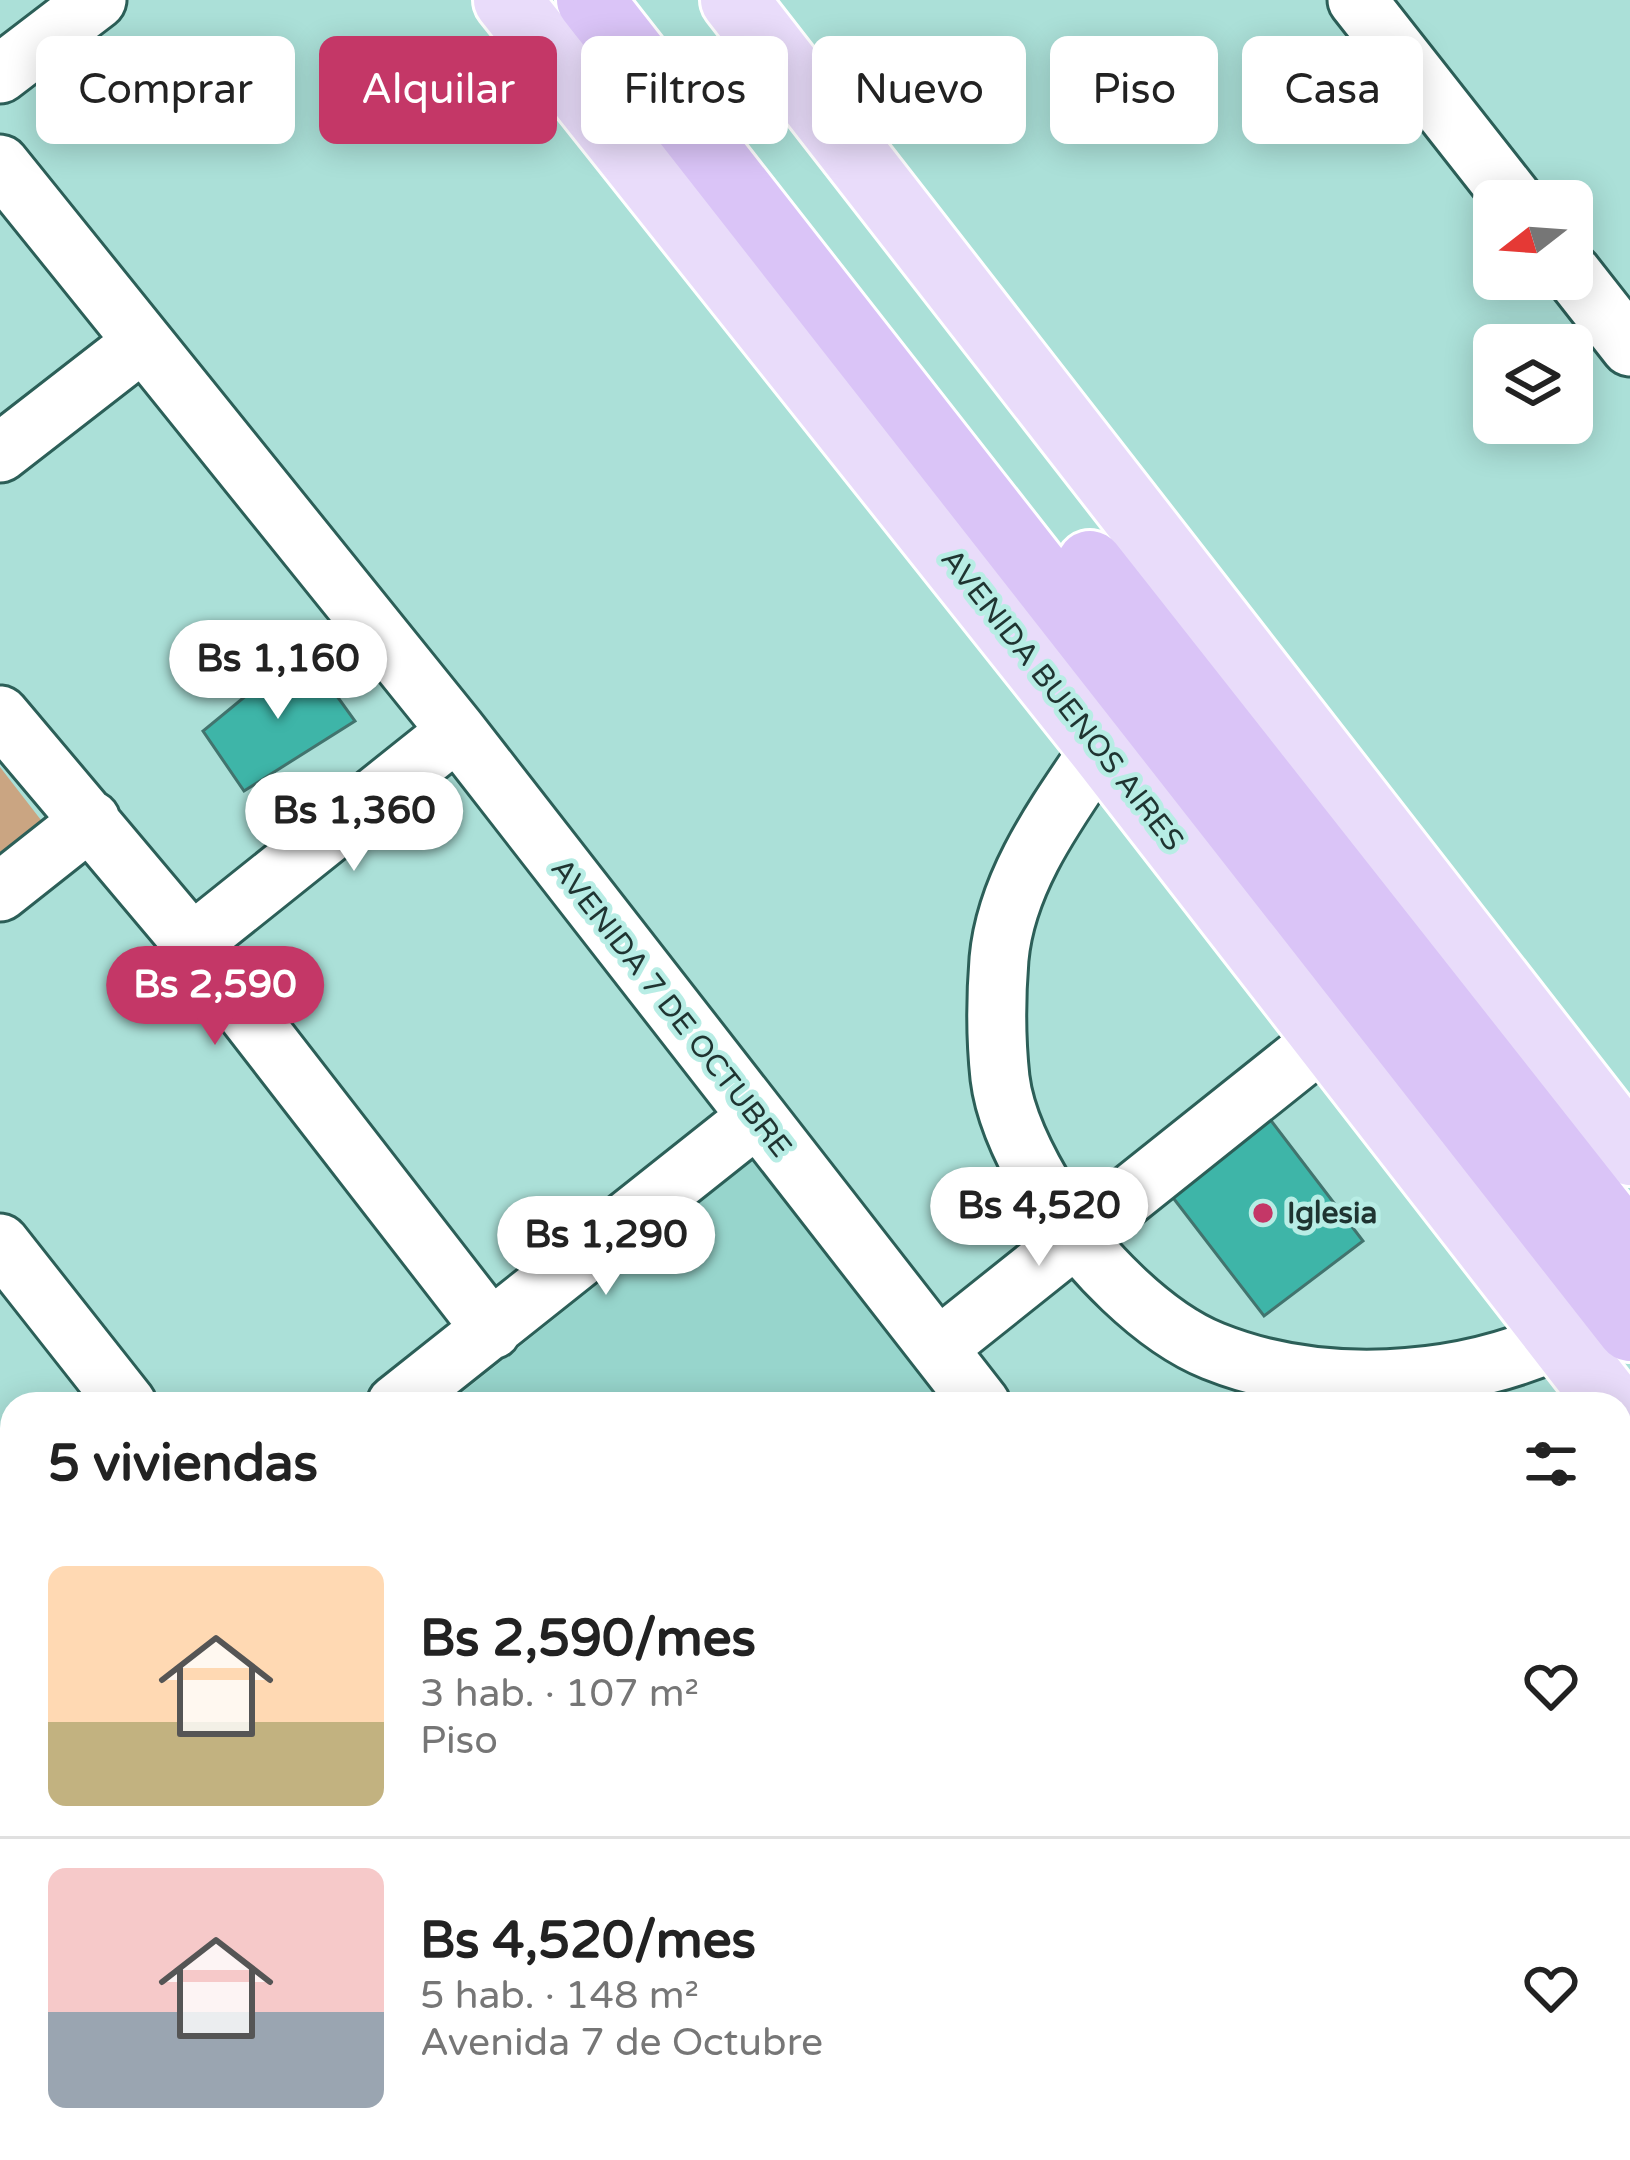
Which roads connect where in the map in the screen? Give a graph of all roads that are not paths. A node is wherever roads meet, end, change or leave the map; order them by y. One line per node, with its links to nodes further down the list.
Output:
1 (97, 0): 7 (street)
2 (507, 0): 16 (main road, AVENIDA BUENOS AIRES)
3 (590, 0): 26 (highway, AVENIDA BUENOS AIRES)
4 (645, 0): 25 (highway)
5 (734, 0): 22 (main road)
6 (1357, 0): 9 (street)
7 (0, 74)
8 (0, 164): 11 (street, AVENIDA 7 DE OCTUBRE)
9 (1498, 180)
10 (1593, 300): 12 (street)
11 (143, 342): 13 (street); 15 (street, AVENIDA 7 DE OCTUBRE)
12 (1630, 347)
13 (0, 453)
14 (0, 715): 17 (street)
15 (457, 731): 19 (street); 21 (street, AVENIDA 7 DE OCTUBRE)
16 (1101, 747): 20 (main road, AVENIDA BUENOS AIRES); 23 (street)
17 (91, 820): 18 (street); 19 (street)
18 (0, 892)
19 (192, 943): 27 (street)
20 (1326, 1038): 23 (street); 28 (main road, AVENIDA BUENOS AIRES)
21 (756, 1118): 27 (street); 29 (street, AVENIDA 7 DE OCTUBRE)
22 (1630, 1152)
23 (1075, 1239): 28 (street); 29 (street)
24 (0, 1244): 30 (street)
25 (1630, 1249)
26 (1630, 1328)
27 (492, 1330): 31 (street)
28 (1561, 1339): 33 (main road, AVENIDA BUENOS AIRES)
29 (938, 1347): 32 (street, AVENIDA 7 DE OCTUBRE)
30 (117, 1392)
31 (412, 1392)
32 (972, 1392)
33 (1602, 1392)

